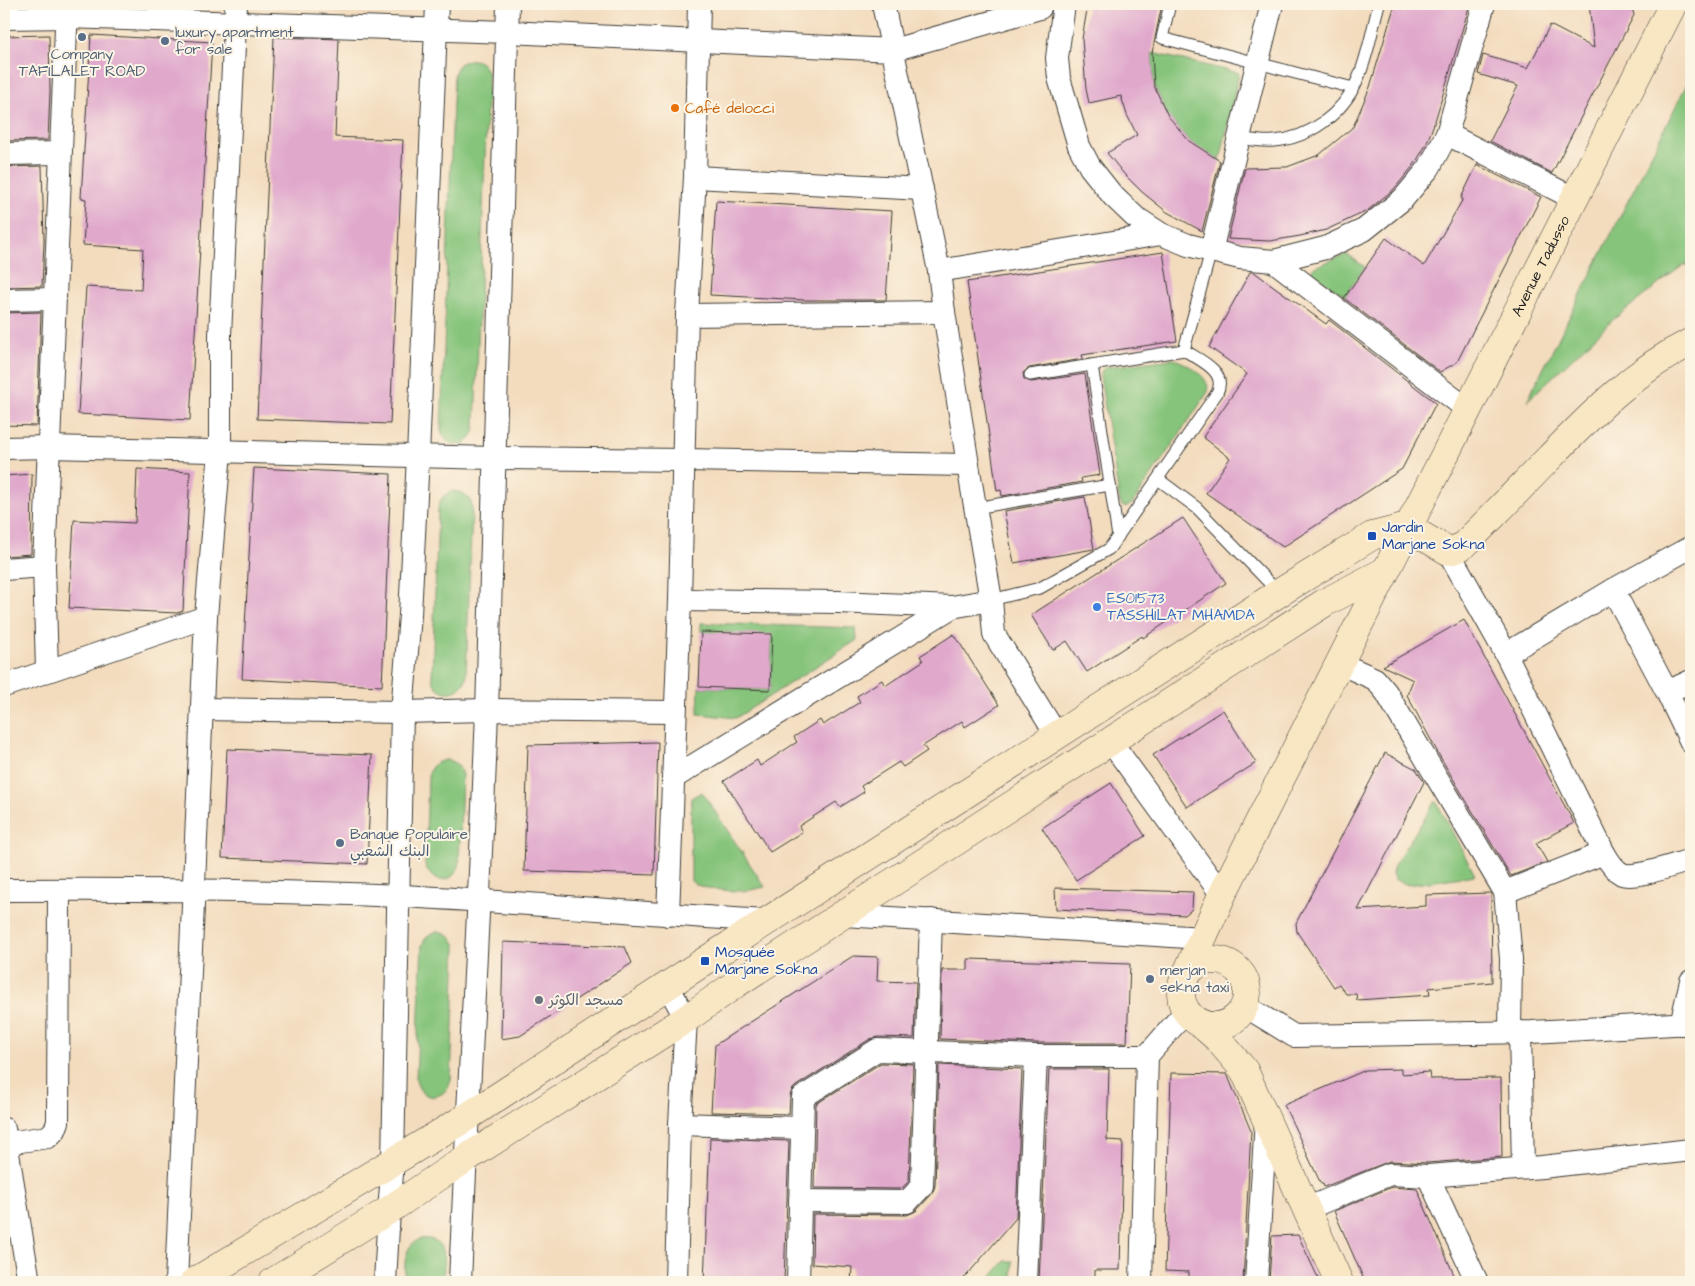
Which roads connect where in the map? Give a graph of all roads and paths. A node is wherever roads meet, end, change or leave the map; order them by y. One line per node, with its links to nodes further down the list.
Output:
1 (437, 4): 14 (street)
2 (508, 4): 15 (street)
3 (699, 4): 16 (street)
4 (882, 4): 17 (street)
5 (1170, 4): 18 (lane)
6 (1272, 4): 18 (street)
7 (1379, 4): 19 (lane)
8 (1484, 4): 20 (street)
9 (1673, 4): 26 (street, Avenue Tadusso)
10 (1051, 9): 17 (street); 27 (street)
11 (67, 10): 12 (street); 13 (street); 22 (street)
12 (236, 14): 14 (street); 42 (street)
13 (4, 18)
14 (436, 30): 15 (street); 43 (street)
15 (507, 32): 16 (street); 44 (street)
16 (697, 40): 17 (street); 24 (street)
17 (893, 50): 25 (street)
18 (1258, 64): 19 (lane); 21 (street)
19 (1354, 88): 21 (lane)
20 (1447, 134): 26 (street); 29 (street)
21 (1240, 138): 28 (street)
22 (60, 153): 23 (street); 31 (street)
23 (4, 154)
24 (695, 177): 25 (street); 34 (street)
25 (922, 189): 30 (street)
26 (1575, 199): 39 (street, Avenue Tadusso)
27 (1161, 234): 28 (street); 30 (street)
28 (1211, 251): 29 (street); 36 (lane)
29 (1274, 261): 39 (street)
30 (940, 271): 33 (street)
31 (54, 299): 32 (street); 40 (street)
32 (4, 300)
33 (944, 312): 34 (street); 46 (street)
34 (687, 315): 45 (street)
35 (1691, 342): 53 (street)
36 (1184, 350): 37 (lane); 47 (lane)
37 (1092, 364): 38 (lane); 48 (lane)
38 (1030, 375)
39 (1467, 409): 50 (street, Avenue Tadusso)
40 (48, 447): 41 (street); 42 (street); 54 (street)
41 (4, 448)
42 (220, 451): 43 (street); 62 (street)
43 (418, 456): 44 (street); 71 (street)
44 (494, 458): 45 (street); 70 (street)
45 (684, 460): 46 (street); 59 (street)
46 (968, 465): 49 (street)
47 (1158, 479): 51 (lane); 58 (lane)
48 (1110, 485): 49 (lane); 51 (lane)
49 (975, 508): 60 (street)
50 (1407, 528): 53 (street); 56 (street, Avenue Tadusso); 58 (street)
51 (1118, 537): 60 (lane)
52 (1691, 547): 57 (street)
53 (1448, 551): 63 (street)
54 (44, 566): 55 (street); 65 (street)
55 (4, 569)
56 (1386, 571): 64 (street, Avenue Tadusso); 74 (street)
57 (1613, 590): 63 (street); 68 (street)
58 (1279, 593): 73 (street)
59 (680, 600): 61 (street); 72 (street)
60 (991, 600): 61 (street); 73 (street)
61 (952, 607): 76 (street)
62 (206, 617): 65 (street); 69 (street)
63 (1506, 654): 77 (street)
64 (1339, 663): 82 (street); 85 (street, Avenue Tadusso)
65 (47, 670): 67 (street)
66 (1691, 681): 68 (street)
67 (4, 686)
68 (1667, 692): 75 (street)
69 (203, 709): 71 (street); 79 (street)
70 (487, 710): 71 (street); 72 (street); 84 (street)
71 (402, 712): 83 (street)
72 (675, 712): 76 (street)
73 (1057, 736): 89 (street)
74 (1111, 742): 85 (street); 87 (street)
75 (1691, 742)
76 (673, 778): 86 (street)
77 (1604, 853): 78 (street); 82 (street)
78 (1691, 860)
79 (194, 889): 81 (street); 83 (street); 119 (street)
80 (4, 890): 81 (street)
81 (59, 890): 108 (street)
82 (1504, 892): 99 (street)
83 (400, 896): 84 (street); 111 (street)
84 (479, 900): 86 (street); 104 (street)
85 (1220, 900): 90 (street, Avenue Tadusso); 91 (street)
86 (668, 915): 89 (street)
87 (844, 915): 88 (street); 97 (street)
88 (931, 920): 90 (street); 100 (street)
89 (769, 921): 94 (street)
90 (1203, 938): 92 (street, Avenue Tadusso)
91 (1235, 967): 92 (street); 95 (street)
92 (1185, 977): 96 (street)
93 (1691, 981): 98 (street)
94 (668, 986): 97 (street); 104 (street)
95 (1244, 1008): 96 (street); 99 (street); 103 (street)
96 (1194, 1017): 102 (street); 103 (street)
97 (686, 1019): 106 (street); 110 (street)
98 (1686, 1023): 99 (street)
99 (1515, 1032): 112 (street)
100 (927, 1051): 101 (street); 107 (street); 115 (street)
101 (1036, 1056): 102 (street); 126 (street)
102 (1148, 1056): 127 (street)
103 (1244, 1070): 105 (street)
104 (467, 1117): 110 (street); 111 (street)
105 (1266, 1120): 116 (street); 128 (street)
106 (680, 1124): 107 (street); 124 (street)
107 (801, 1128): 115 (street)
108 (5, 1136): 114 (street)
109 (1691, 1150): 112 (street)
110 (465, 1159): 117 (street); 123 (street)
111 (394, 1162): 117 (street); 120 (street)
112 (1523, 1168): 113 (street)
113 (1428, 1176): 116 (street); 130 (street)
114 (9, 1193): 118 (street)
115 (800, 1201): 125 (street)
116 (1306, 1209): 129 (street)
117 (389, 1210): 121 (street); 122 (street)
118 (29, 1282)
119 (176, 1282)
120 (194, 1282)
121 (273, 1282)
122 (385, 1282)
123 (460, 1282)
124 (676, 1282)
125 (798, 1282)
126 (1026, 1282)
127 (1141, 1282)
128 (1256, 1282)
129 (1339, 1282)
130 (1477, 1282)

